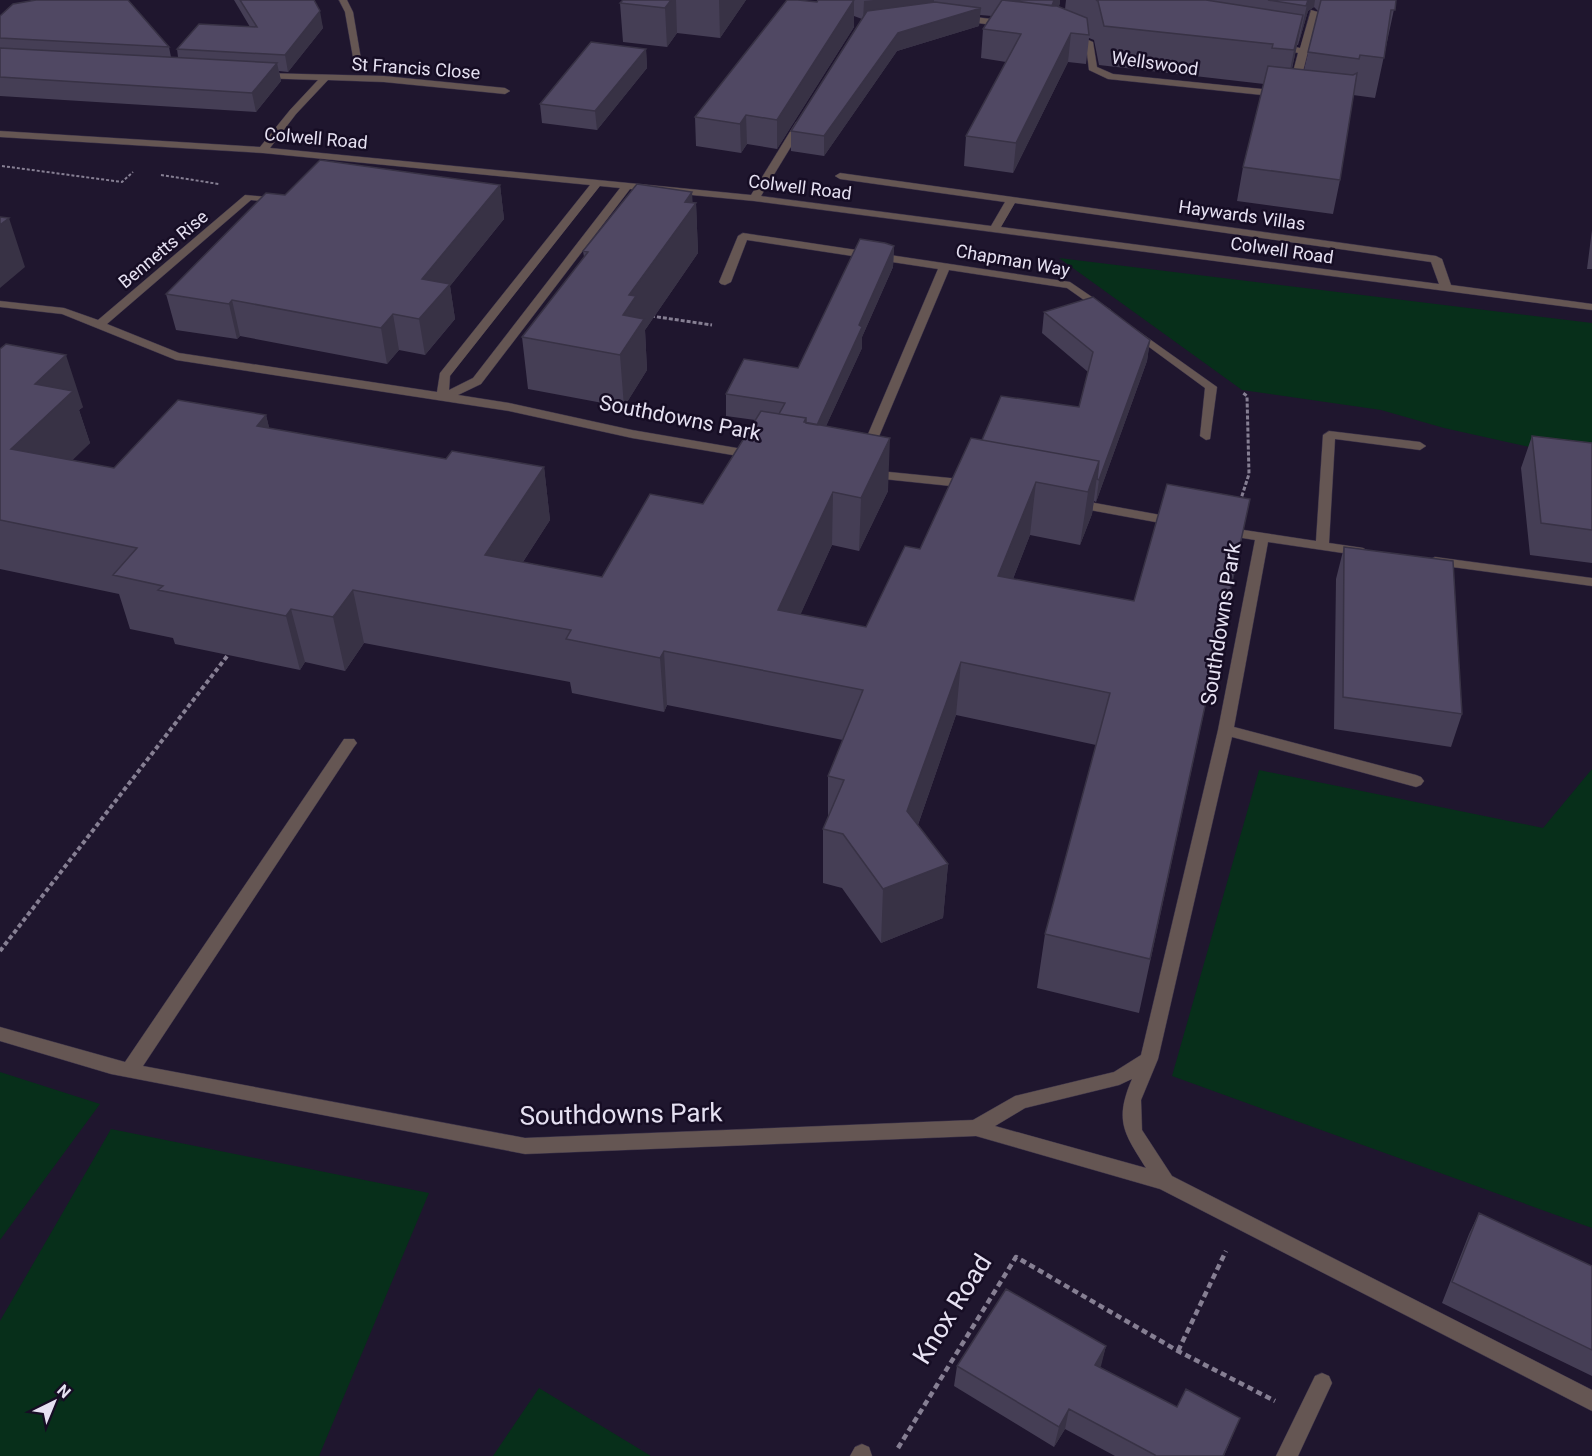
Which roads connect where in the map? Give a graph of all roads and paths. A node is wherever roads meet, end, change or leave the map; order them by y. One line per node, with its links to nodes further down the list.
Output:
1 (343, 0): 8 (street)
2 (1314, 12): 7 (street)
3 (944, 16): 4 (street)
4 (1019, 26)
5 (1057, 30): 12 (street, Wellswood)
6 (1270, 45): 7 (street)
7 (1304, 51): 12 (street)
8 (359, 63)
9 (255, 76): 10 (street, St Francis Close)
10 (324, 80): 11 (street, St Francis Close); 16 (street, St Francis Close)
11 (505, 91)
12 (1292, 95): 13 (street, Wellswood)
13 (1303, 97)
14 (807, 113): 24 (street)
15 (0, 134): 16 (street, Colwell Road)
16 (263, 150): 21 (street, Colwell Road)
17 (0, 165): 18 (path)
18 (134, 171)
19 (156, 175): 23 (path, Bennetts Rise)
20 (840, 176): 25 (street, Haywards Villas)
21 (598, 182): 22 (street, Colwell Road); 36 (street)
22 (628, 185): 24 (street, Colwell Road); 36 (street)
23 (249, 197): 26 (street); 35 (street, Bennetts Rise)
24 (754, 198): 27 (street, Colwell Road)
25 (1012, 199): 27 (street); 30 (street, Haywards Villas)
26 (289, 203)
27 (995, 228): 30 (street, Colwell Road)
28 (945, 266): 29 (street, Chapman Way); 37 (street, Chapman Way); 40 (street, Chapman Way)
29 (725, 282)
30 (1447, 289): 32 (street, Colwell Road)
31 (0, 304): 35 (street, Southdowns Park)
32 (1592, 307)
33 (644, 315): 34 (path)
34 (712, 325)
35 (98, 326): 36 (street, Southdowns Park)
36 (443, 398): 39 (street, Southdowns Park)
37 (1206, 435)
38 (1420, 446): 45 (street)
39 (768, 457)
40 (980, 486)
41 (1060, 501): 42 (street)
42 (1185, 524)
43 (1207, 528): 44 (street, Southdowns Park)
44 (1262, 539): 45 (street); 50 (street, Southdowns Park)
45 (1322, 546): 46 (street)
46 (1380, 554)
47 (1416, 559): 48 (street)
48 (1592, 582)
49 (228, 655): 53 (path)
50 (1226, 730): 52 (street); 55 (street, Southdowns Park)
51 (349, 743): 56 (street)
52 (1416, 781)
53 (0, 951)
54 (0, 1034): 56 (street, Southdowns Park)
55 (1149, 1059): 57 (street); 58 (street, Southdowns Park)
56 (130, 1070): 57 (street, Southdowns Park)
57 (976, 1128): 58 (street, Southdowns Park)
58 (1165, 1182): 59 (street, Southdowns Park)
59 (1241, 1221): 60 (path); 62 (street, Southdowns Park)
60 (1178, 1351): 63 (path); 64 (path, Knox Road)
61 (1322, 1383): 63 (street)
62 (1592, 1401)
63 (1305, 1416): 65 (street)
64 (893, 1456)
65 (1287, 1456)

